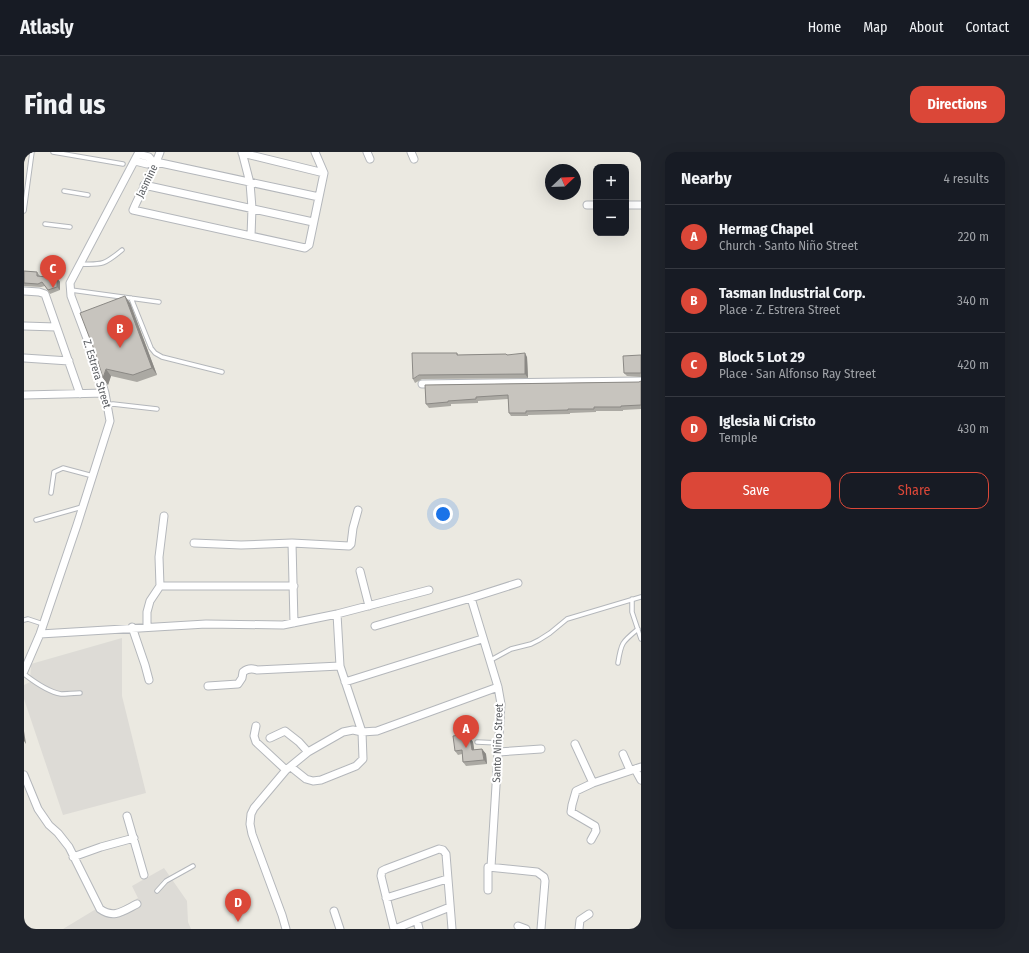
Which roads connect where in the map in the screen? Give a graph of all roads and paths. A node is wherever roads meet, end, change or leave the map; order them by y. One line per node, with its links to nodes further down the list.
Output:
1 (32, 152): 20 (lane)
2 (53, 152): 8 (lane)
3 (160, 152): 7 (street, Jasmine)
4 (242, 152): 9 (street); 10 (street)
5 (315, 152): 9 (street)
6 (137, 156): 7 (street); 26 (street)
7 (155, 162): 10 (street); 11 (street, Jasmine)
8 (123, 164)
9 (324, 173): 14 (street)
10 (250, 183): 14 (street); 19 (street)
11 (144, 185): 19 (street); 24 (street, Jasmine)
12 (64, 191): 13 (lane)
13 (88, 195)
14 (319, 197): 21 (street)
15 (587, 205): 16 (street)
16 (593, 205)
17 (629, 205): 18 (street)
18 (641, 205)
19 (252, 208): 21 (street); 24 (street)
20 (24, 211)
21 (313, 222): 24 (street)
22 (45, 224): 23 (lane)
23 (70, 227)
24 (251, 236)
25 (122, 250): 26 (lane)
26 (81, 264): 27 (street)
27 (70, 290): 29 (lane); 38 (street, Z. Estrera Street)
28 (24, 291): 32 (street)
29 (131, 298): 30 (lane); 35 (lane)
30 (159, 302)
31 (24, 326): 32 (street)
32 (56, 327): 34 (street)
33 (24, 358): 34 (street)
34 (69, 361): 39 (street)
35 (222, 372)
36 (641, 381): 37 (street)
37 (422, 384)
38 (105, 393): 39 (street); 41 (street, Z. Estrera Street)
39 (80, 394): 40 (street)
40 (24, 395)
41 (108, 405): 42 (lane); 43 (street, Z. Estrera Street)
42 (157, 409)
43 (93, 476): 44 (lane); 45 (street, Z. Estrera Street)
44 (51, 493)
45 (83, 507): 48 (lane); 63 (street, Z. Estrera Street)
46 (358, 510): 50 (street)
47 (164, 516): 53 (street)
48 (36, 520)
49 (194, 543): 50 (street)
50 (292, 543): 54 (street)
51 (360, 571): 59 (street)
52 (518, 583): 57 (street)
53 (160, 586): 54 (street); 66 (street)
54 (294, 586): 62 (street)
55 (429, 590): 59 (street)
56 (641, 596): 58 (lane)
57 (471, 598): 64 (street); 69 (street, Santo Niño Street)
58 (632, 599): 67 (lane); 71 (lane)
59 (369, 606): 60 (street)
60 (337, 614): 62 (street); 73 (street)
61 (24, 620): 63 (lane)
62 (294, 623): 66 (street)
63 (43, 624): 68 (street, Z. Estrera Street)
64 (375, 626)
65 (132, 627): 66 (street); 68 (street); 76 (street)
66 (147, 627)
67 (638, 629): 70 (lane); 72 (lane)
68 (40, 634): 74 (street, Z. Estrera Street)
69 (482, 639): 71 (street, Santo Niño Street); 77 (street)
70 (641, 639)
71 (489, 661): 79 (street, Santo Niño Street)
72 (618, 663)
73 (340, 666): 77 (street); 78 (street)
74 (24, 671)
75 (24, 674): 80 (lane)
76 (149, 680)
77 (345, 682): 82 (street)
78 (208, 686)
79 (498, 687): 82 (street); 85 (street, Santo Niño Street)
80 (80, 693)
81 (256, 726): 91 (street)
82 (362, 732): 88 (street); 91 (street)
83 (270, 738): 88 (street)
84 (477, 742): 85 (lane)
85 (499, 743): 89 (street, Santo Niño Street)
86 (575, 744): 95 (street)
87 (541, 748): 89 (street)
88 (308, 752): 91 (street)
89 (498, 752): 101 (street, Santo Niño Street)
90 (623, 754): 92 (street)
91 (288, 769): 113 (street)
92 (635, 769): 94 (street); 95 (street)
93 (24, 775): 99 (street)
94 (641, 780)
95 (593, 783): 98 (street)
96 (127, 816): 97 (street)
97 (134, 838): 99 (street); 102 (street)
98 (591, 840)
99 (73, 857): 107 (street)
100 (193, 866): 105 (lane)
101 (491, 867): 104 (street, Santo Niño Street); 119 (street)
102 (144, 876)
103 (447, 879): 106 (street); 106 (street); 108 (street)
104 (488, 890)
105 (157, 891)
106 (386, 898): 115 (street)
107 (137, 904)
108 (450, 907): 111 (street); 117 (street)
109 (334, 911): 114 (street)
110 (589, 914): 120 (street)
111 (417, 920): 115 (street); 116 (street)
112 (518, 926): 118 (street)
113 (286, 929)
114 (340, 929)
115 (395, 929)
116 (419, 929)
117 (452, 929)
118 (526, 929)
119 (541, 929)
120 (579, 929)

